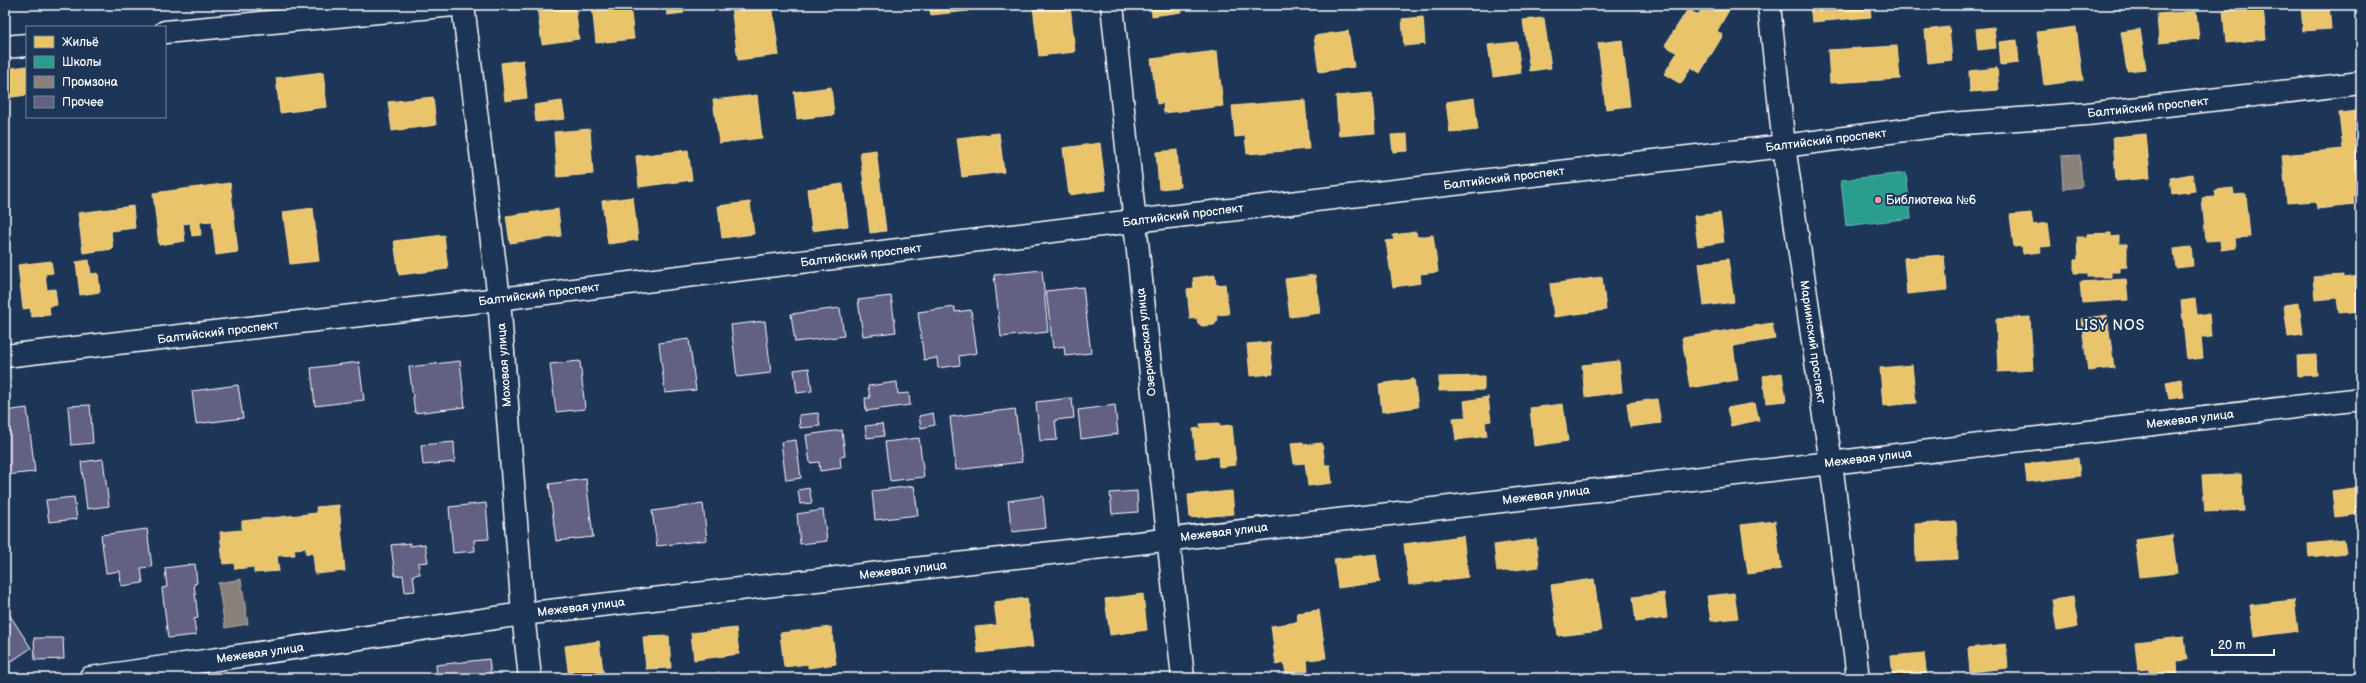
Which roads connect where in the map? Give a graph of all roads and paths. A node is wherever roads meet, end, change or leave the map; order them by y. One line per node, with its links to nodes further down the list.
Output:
1 (454, 5): 5 (street)
2 (463, 5): 11 (street, Моховая улица)
3 (1112, 5): 10 (street, Озерковская улица)
4 (1769, 5): 9 (street, Мариинский проспект)
5 (166, 32)
6 (26, 45): 7 (street)
7 (5, 47)
8 (2361, 83): 9 (street, Балтийский проспект)
9 (1784, 146): 10 (street, Балтийский проспект); 14 (street, Мариинский проспект)
10 (1134, 221): 11 (street, Балтийский проспект); 15 (street, Озерковская улица)
11 (499, 300): 12 (street, Балтийский проспект); 16 (street, Моховая улица)
12 (5, 356)
13 (2361, 399): 14 (street, Межевая улица)
14 (1831, 463): 15 (street, Межевая улица); 20 (street, Мариинский проспект)
15 (1166, 539): 16 (street, Межевая улица); 19 (street, Озерковская улица)
16 (523, 614): 17 (street, Межевая улица); 18 (street, Моховая улица)
17 (90, 678)
18 (530, 678)
19 (1182, 678)
20 (1858, 678)

